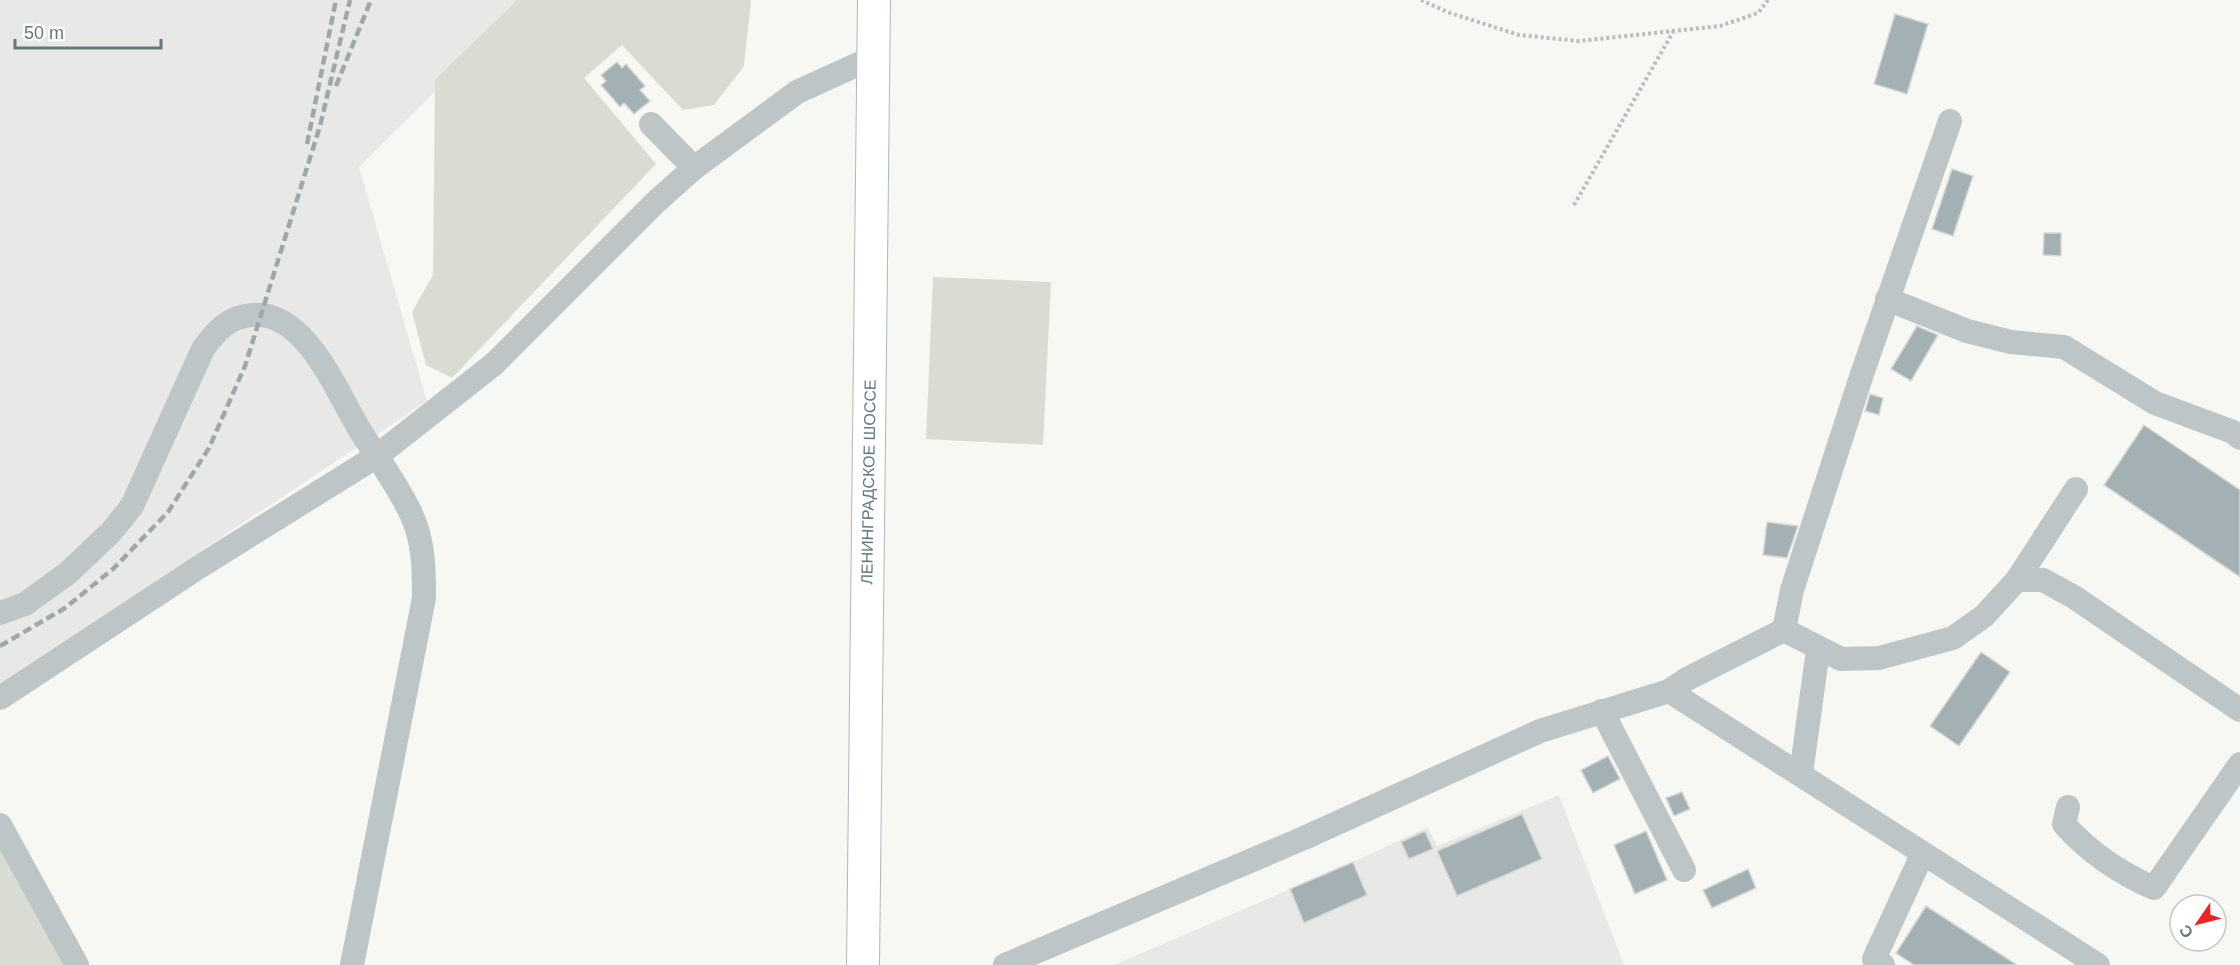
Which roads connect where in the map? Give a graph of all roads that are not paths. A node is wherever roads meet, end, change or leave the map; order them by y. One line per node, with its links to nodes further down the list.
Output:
1 (874, 0): 2 (main road, ЛЕНИНГРАДСКОЕ ШОССЕ)
2 (874, 57): 5 (street); 26 (main road, ЛЕНИНГРАДСКОЕ ШОССЕ)
3 (1950, 122): 6 (street)
4 (651, 124): 5 (street)
5 (694, 168): 8 (street)
6 (1887, 299): 7 (street); 12 (street)
7 (2240, 438)
8 (377, 456): 11 (street); 15 (street); 25 (street)
9 (2076, 489): 10 (street)
10 (2017, 580): 13 (street); 16 (street)
11 (0, 614)
12 (1784, 630): 13 (street); 14 (street)
13 (1818, 650): 19 (street)
14 (1669, 691): 17 (street); 19 (street)
15 (0, 699)
16 (2240, 710)
17 (1602, 711): 23 (street); 27 (street)
18 (2240, 764): 20 (street)
19 (1802, 774): 22 (street)
20 (2068, 807)
21 (0, 825): 24 (street)
22 (1922, 855): 28 (street); 29 (street)
23 (1684, 870)
24 (77, 965)
25 (352, 965)
26 (863, 965)
27 (1005, 965)
28 (1883, 965)
29 (2098, 965)

